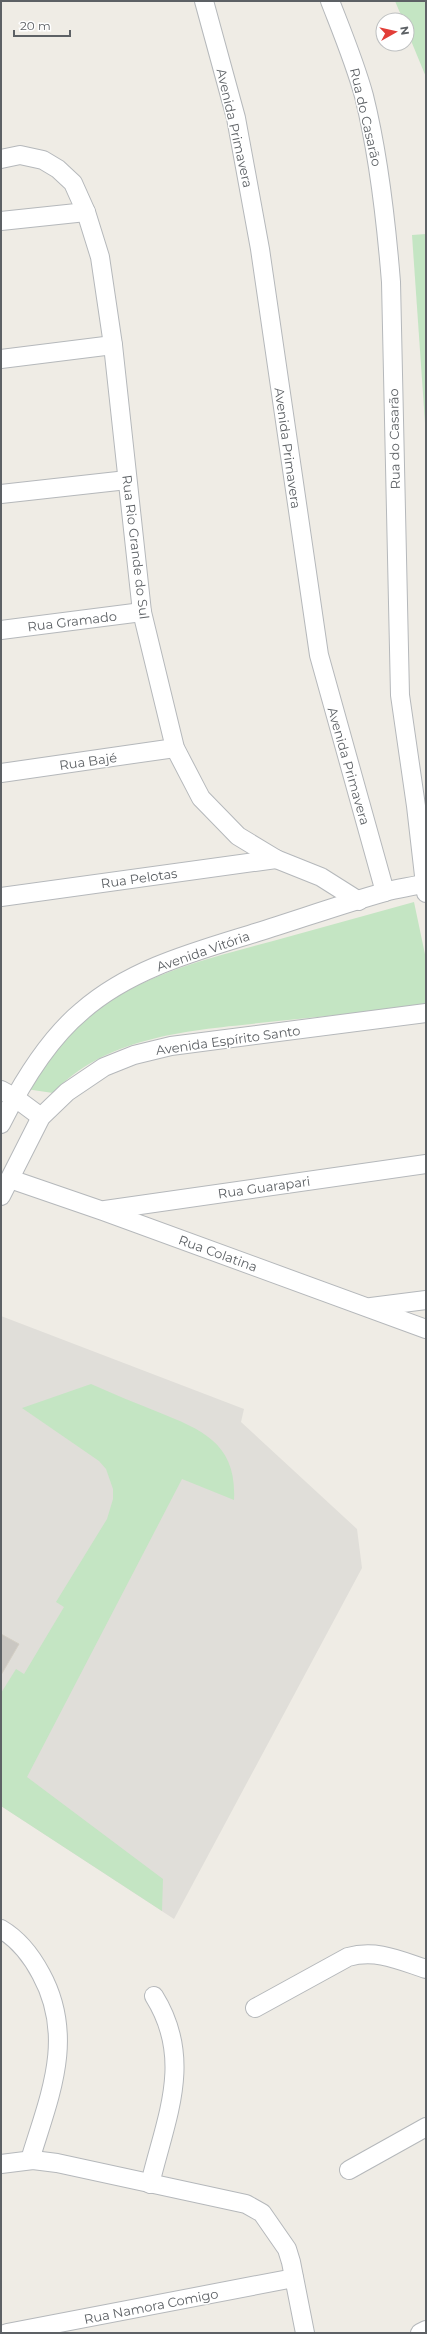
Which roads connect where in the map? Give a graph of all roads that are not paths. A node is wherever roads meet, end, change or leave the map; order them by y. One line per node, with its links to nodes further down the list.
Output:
1 (204, 1): 16 (street, Avenida Primavera)
2 (330, 1): 15 (street, Rua do Casarão)
3 (1, 159): 4 (street, Rua Rio Grande do Sul)
4 (86, 212): 5 (street); 6 (street, Rua Rio Grande do Sul)
5 (1, 221)
6 (113, 344): 7 (street); 8 (street, Rua Rio Grande do Sul)
7 (1, 358)
8 (127, 480): 9 (street); 10 (street, Rua Rio Grande do Sul)
9 (1, 494)
10 (142, 612): 11 (street, Rua Gramado); 12 (street, Rua Rio Grande do Sul)
11 (1, 630)
12 (175, 748): 13 (street, Rua Bajé); 14 (street, Rua Rio Grande do Sul)
13 (1, 773)
14 (276, 859): 17 (street, Rua Pelotas); 18 (street, Rua Rio Grande do Sul)
15 (426, 887): 16 (street, Avenida Vitória)
16 (385, 892): 18 (street, Avenida Vitória)
17 (1, 897)
18 (359, 901): 20 (street, Avenida Vitória)
19 (426, 1012): 21 (street, Avenida Espírito Santo)
20 (13, 1091): 21 (street); 22 (street, Avenida Vitória)
21 (41, 1118): 24 (street, Avenida Espírito Santo)
22 (1, 1124)
23 (426, 1164): 26 (street, Rua Guarapari)
24 (10, 1179): 25 (street, Avenida Espírito Santo); 26 (street, Rua Colatina)
25 (1, 1196)
26 (103, 1211): 28 (street, Rua Colatina)
27 (426, 1300): 28 (street)
28 (368, 1307): 29 (street, Rua Colatina)
29 (426, 1329)
30 (1, 1929): 35 (street)
31 (426, 1969): 33 (street)
32 (154, 1996): 38 (street)
33 (255, 2008)
34 (426, 2127): 37 (street)
35 (30, 2160): 36 (street); 38 (street)
36 (1, 2164)
37 (349, 2170)
38 (150, 2184): 39 (street)
39 (294, 2278): 41 (street, Rua Namora Comigo); 42 (street)
40 (426, 2330): 43 (street)
41 (7, 2333)
42 (305, 2333)
43 (420, 2333)

